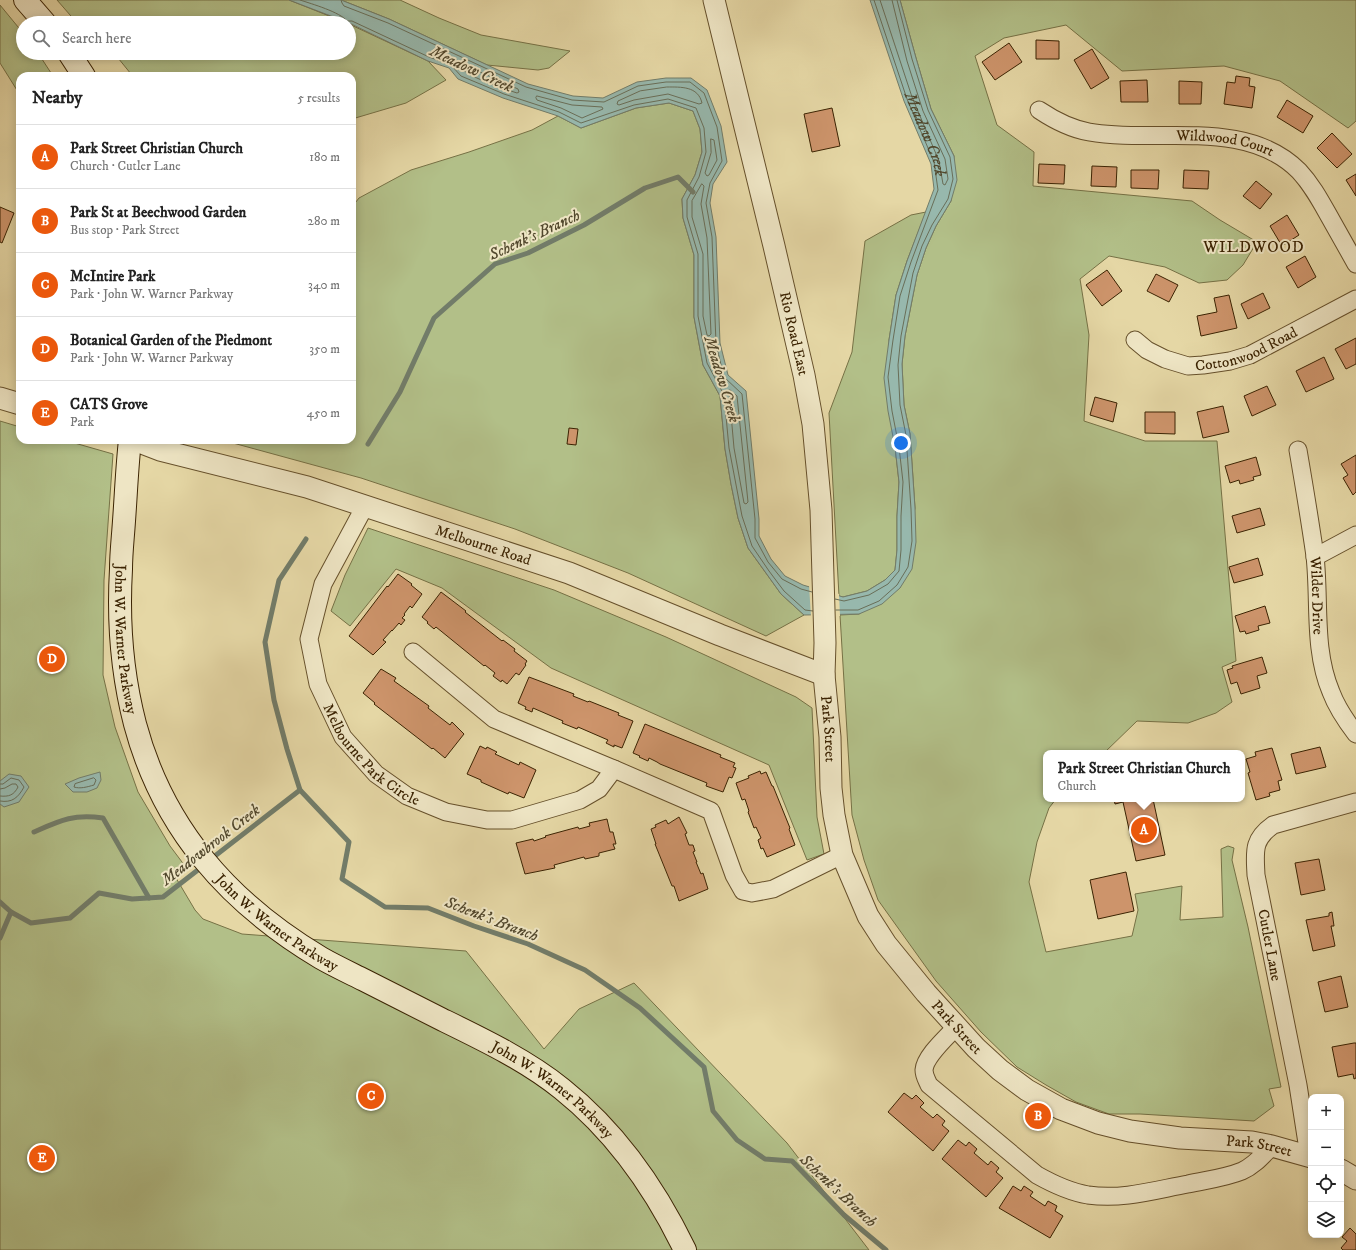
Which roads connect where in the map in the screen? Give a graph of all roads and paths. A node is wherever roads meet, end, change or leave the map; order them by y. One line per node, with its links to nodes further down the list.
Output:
1 (25, 0): 3 (main road)
2 (714, 0): 19 (street, Rio Road East)
3 (39, 16)
4 (74, 60): 5 (main road)
5 (81, 72)
6 (1039, 110): 7 (street, Wildwood Court)
7 (1356, 264)
8 (1356, 299): 9 (street, Cottonwood Road)
9 (1135, 340)
10 (0, 398): 11 (street)
11 (16, 403)
12 (130, 444): 30 (main road, John W. Warner Parkway)
13 (144, 444): 15 (street, Melbourne Road)
14 (1298, 450): 17 (street, Wilder Drive)
15 (365, 506): 19 (street, Melbourne Road); 21 (street, Melbourne Park Circle)
16 (1356, 535): 17 (street)
17 (1315, 557): 20 (street, Wilder Drive)
18 (413, 652): 21 (street)
19 (824, 675): 23 (street, Park Street)
20 (1356, 734)
21 (614, 769): 23 (street)
22 (1356, 802): 25 (street, Cutler Lane)
23 (842, 855): 24 (street, Park Street)
24 (957, 1026): 26 (street, Park Street); 26 (street)
25 (1308, 1144)
26 (1272, 1146): 27 (street, Park Street)
27 (1308, 1155)
28 (1344, 1172): 29 (street)
29 (1356, 1179)
30 (685, 1250)

